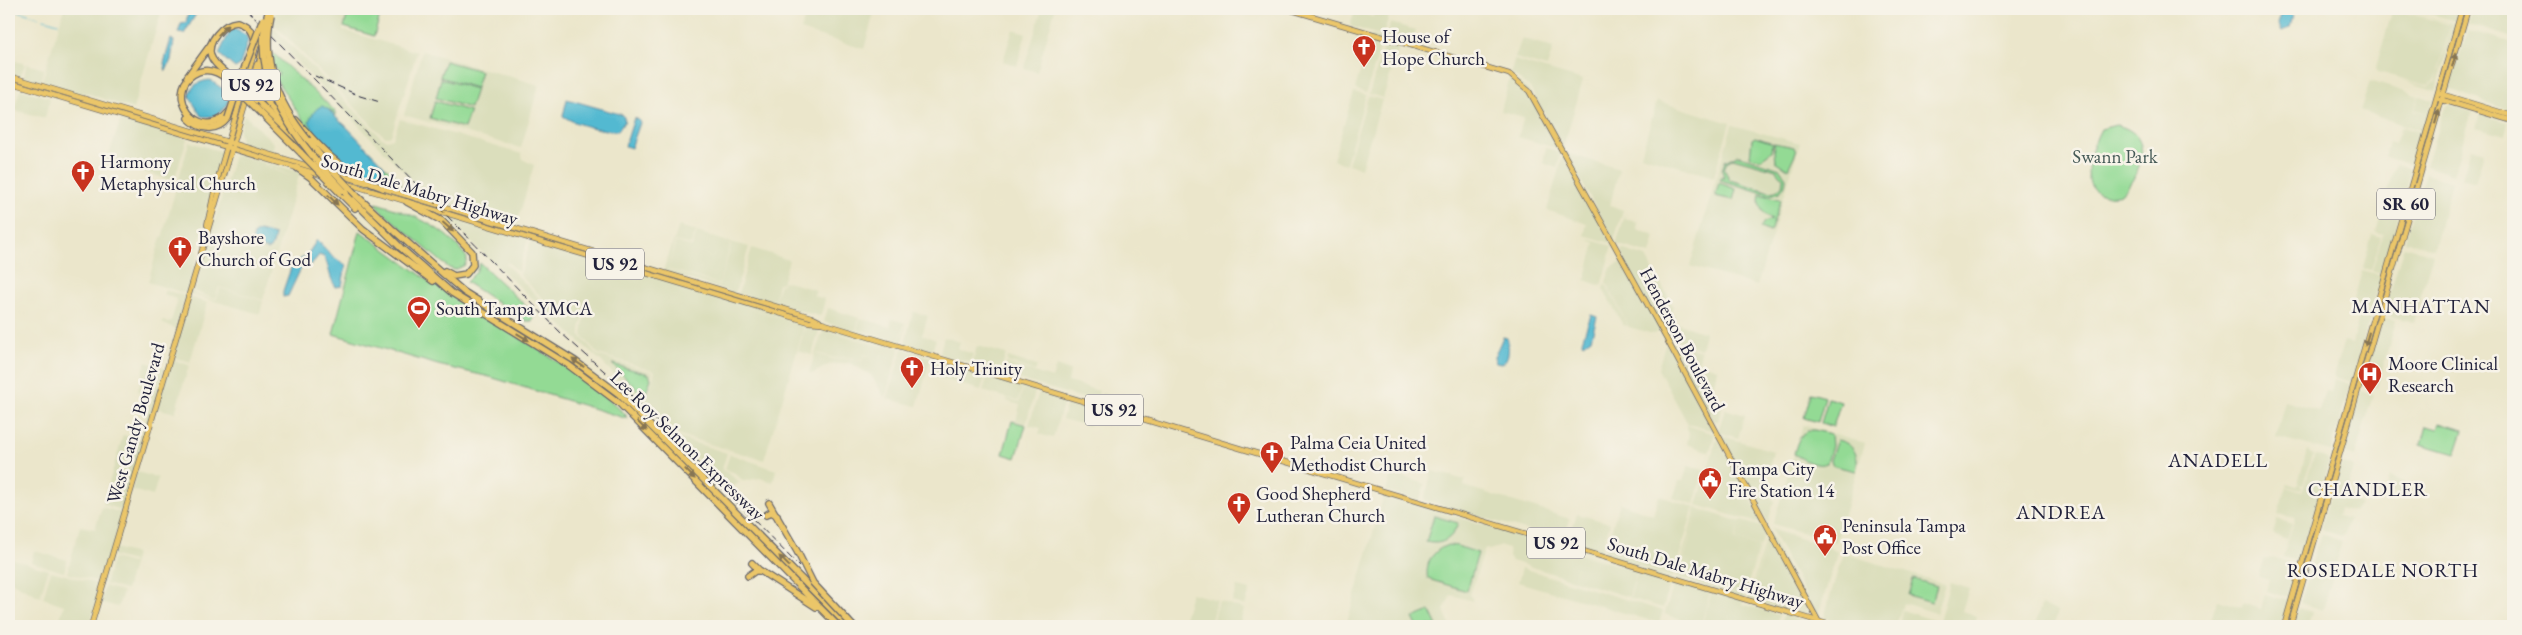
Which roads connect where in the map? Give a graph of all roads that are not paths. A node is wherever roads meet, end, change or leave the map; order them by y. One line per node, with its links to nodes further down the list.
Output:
1 (270, 9): 5 (main road, West Gandy Boulevard / US 92); 6 (main road, West Gandy Boulevard / US 92); 8 (highway, bridge); 17 (highway, Lee Roy Selmon Expressway, bridge); 33 (highway, Lee Roy Selmon Expressway, bridge)
2 (1288, 9): 57 (main road, Henderson Boulevard)
3 (2462, 9): 15 (main road, SR 60)
4 (2468, 9): 16 (main road, SR 60, one-way to 4)
5 (270, 22): 6 (main road); 7 (main road, West Gandy Boulevard / US 92)
6 (262, 26): 9 (main road, West Gandy Boulevard / US 92)
7 (265, 39): 25 (main road, West Gandy Boulevard / US 92); 30 (highway)
8 (211, 44): 9 (highway, one-way to 9); 13 (highway)
9 (254, 55): 14 (main road, West Gandy Boulevard / US 92)
10 (9, 76): 12 (main road, South Dale Mabry Highway)
11 (9, 81): 12 (main road)
12 (21, 83): 18 (main road, South Dale Mabry Highway); 20 (main road, South Dale Mabry Highway)
13 (234, 83): 14 (highway); 30 (highway, bridge); 33 (highway, bridge)
14 (242, 95): 24 (main road, West Gandy Boulevard / US 92)
15 (2436, 95): 16 (main road); 38 (main road, SR 60)
16 (2443, 97): 19 (main road); 21 (main road); 38 (main road, SR 60, one-way to 16)
17 (282, 103): 32 (highway, bridge); 33 (highway, Lee Roy Selmon Expressway, bridge)
18 (129, 112): 20 (main road); 22 (main road, South Dale Mabry Highway)
19 (2513, 116)
20 (127, 117): 23 (main road, South Dale Mabry Highway)
21 (2513, 121)
22 (164, 122): 23 (main road); 26 (main road, South Dale Mabry Highway)
23 (162, 128): 27 (main road, South Dale Mabry Highway)
24 (231, 131): 26 (main road); 27 (main road, West Gandy Boulevard / US 92)
25 (238, 131): 28 (main road, West Gandy Boulevard); 29 (main road)
26 (215, 138): 27 (main road, South Dale Mabry Highway)
27 (227, 144): 28 (main road, South Dale Mabry Highway); 35 (main road, West Gandy Boulevard)
28 (233, 146): 29 (main road, South Dale Mabry Highway); 31 (main road, South Dale Mabry Highway / US 92); 35 (main road, West Gandy Boulevard)
29 (243, 146): 32 (main road, South Dale Mabry Highway / US 92)
30 (321, 161): 33 (highway, bridge)
31 (296, 168): 34 (main road, South Dale Mabry Highway / US 92); 46 (highway, one-way to 46)
32 (384, 188): 36 (main road, South Dale Mabry Highway / US 92)
33 (348, 194): 41 (highway, Lee Roy Selmon Expressway); 44 (highway); 46 (highway)
34 (407, 202): 37 (main road, South Dale Mabry Highway / US 92); 41 (highway, one-way to 41)
35 (207, 229): 61 (main road, West Gandy Boulevard)
36 (536, 235): 37 (main road); 40 (main road, South Dale Mabry Highway / US 92)
37 (530, 238): 39 (main road, South Dale Mabry Highway / US 92)
38 (2399, 241): 51 (main road, SR 60, one-way to 51); 51 (main road)
39 (555, 245): 40 (main road); 42 (main road, South Dale Mabry Highway / US 92)
40 (580, 248): 42 (main road, South Dale Mabry Highway / US 92)
41 (427, 260): 44 (highway, Lee Roy Selmon Expressway)
42 (631, 266): 43 (main road, South Dale Mabry Highway / US 92); 45 (main road, South Dale Mabry Highway / US 92)
43 (686, 285): 45 (main road); 47 (main road, South Dale Mabry Highway / US 92)
44 (457, 286): 63 (highway, Lee Roy Selmon Expressway, one-way to 44)
45 (710, 287): 47 (main road, South Dale Mabry Highway / US 92)
46 (452, 293): 58 (highway, Lee Roy Selmon Expressway, one-way to 58)
47 (822, 323): 59 (main road, South Dale Mabry Highway / US 92)
48 (769, 503): 49 (highway)
49 (777, 514): 50 (highway); 64 (highway, bridge)
50 (766, 515)
51 (2315, 529): 55 (main road); 56 (main road)
52 (752, 562): 53 (highway)
53 (760, 571): 54 (highway); 58 (highway)
54 (748, 576)
55 (2298, 576): 56 (main road); 66 (main road)
56 (2296, 604): 66 (main road)
57 (1810, 605): 59 (main road); 60 (main road, Henderson Boulevard)
58 (827, 615): 62 (highway, Lee Roy Selmon Expressway)
59 (1802, 617): 60 (main road, South Dale Mabry Highway / US 92)
60 (1820, 624): 65 (main road, South Dale Mabry Highway / US 92)
61 (91, 626)
62 (838, 626)
63 (848, 626)
64 (853, 626)
65 (1833, 626)
66 (2287, 626)

